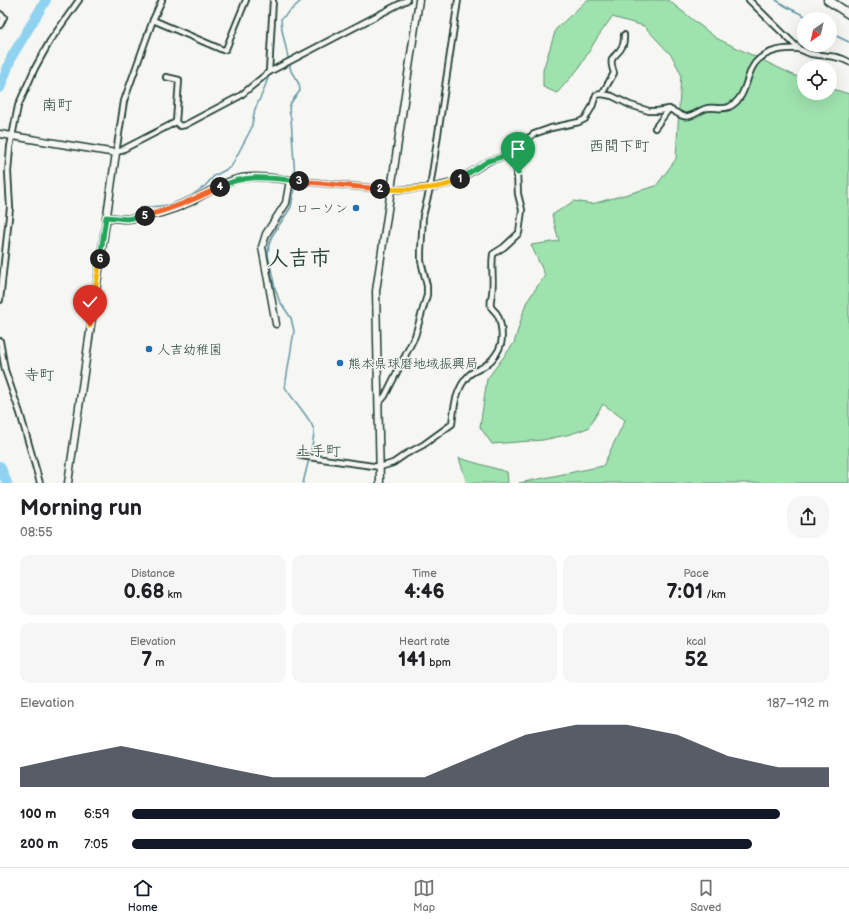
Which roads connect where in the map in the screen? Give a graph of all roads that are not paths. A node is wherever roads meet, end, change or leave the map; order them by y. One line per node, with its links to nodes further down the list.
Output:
1 (79, 0): 26 (street)
2 (162, 0): 12 (street)
3 (246, 0): 12 (street)
4 (273, 0): 19 (street)
5 (407, 0): 19 (street)
6 (419, 0): 31 (street)
7 (458, 0): 30 (street)
8 (749, 0): 15 (street)
9 (828, 0): 11 (highway)
10 (0, 14): 13 (street)
11 (849, 14)
12 (153, 20): 27 (street)
13 (0, 25)
14 (624, 35): 21 (street)
15 (797, 47)
16 (797, 49): 22 (street)
17 (806, 52): 18 (street)
18 (849, 62)
19 (269, 72): 23 (street)
20 (166, 77): 23 (street)
21 (602, 94): 22 (street); 28 (street)
22 (669, 109): 24 (street)
23 (176, 122): 27 (street)
24 (655, 128)
25 (0, 134): 26 (street)
26 (9, 135): 27 (street); 33 (street)
27 (116, 153): 32 (street)
28 (515, 153): 30 (street); 38 (street)
29 (290, 180): 31 (street); 32 (street); 34 (street)
30 (430, 188): 31 (street); 36 (street)
31 (391, 190): 36 (street)
32 (106, 217): 40 (street)
33 (0, 300)
34 (276, 324)
35 (0, 341): 39 (street)
36 (379, 403): 38 (street)
37 (301, 456): 38 (street)
38 (380, 468): 41 (street)
39 (40, 483)
40 (68, 483)
41 (380, 483)

